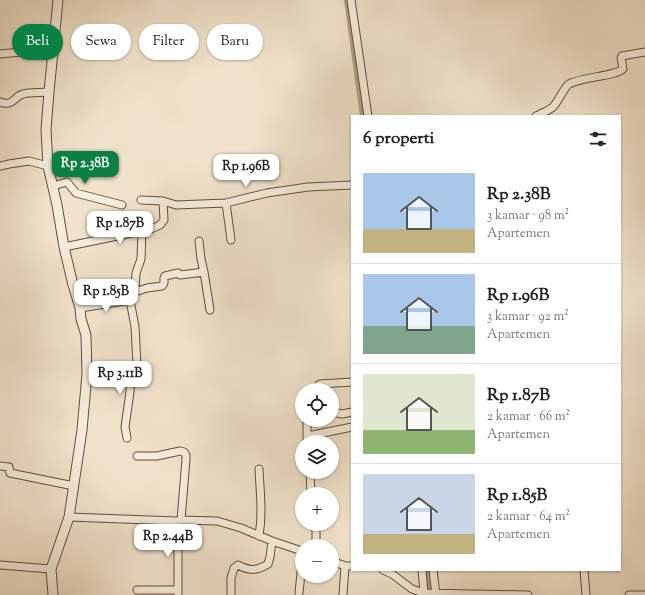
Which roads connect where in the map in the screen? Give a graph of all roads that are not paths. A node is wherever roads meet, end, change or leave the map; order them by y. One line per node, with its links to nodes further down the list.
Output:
1 (58, 0): 3 (street)
2 (351, 0): 10 (street)
3 (56, 24)
4 (645, 52): 11 (street)
5 (12, 53): 6 (street)
6 (0, 54)
7 (52, 60): 8 (street)
8 (49, 92): 9 (street); 13 (street)
9 (0, 102)
10 (368, 115)
11 (538, 115)
12 (0, 166): 13 (street)
13 (48, 166): 15 (street)
14 (351, 185): 18 (street)
15 (53, 186): 19 (street); 23 (street)
16 (141, 200): 17 (street)
17 (163, 201): 18 (street); 20 (street)
18 (226, 203): 21 (street)
19 (122, 205)
20 (142, 231): 23 (street); 25 (street)
21 (231, 240)
22 (199, 241): 24 (street)
23 (64, 247): 27 (street)
24 (204, 272): 25 (street); 28 (street)
25 (135, 292): 26 (street)
26 (130, 300): 27 (street); 30 (street)
27 (80, 308): 29 (street)
28 (210, 310)
29 (87, 374): 30 (street); 41 (street)
30 (131, 377): 37 (street)
31 (351, 382): 32 (street)
32 (336, 383)
33 (351, 412): 34 (street)
34 (339, 413)
35 (351, 427): 36 (street)
36 (322, 435)
37 (127, 438)
38 (137, 456): 43 (street)
39 (0, 466): 41 (street)
40 (259, 469): 44 (street)
41 (74, 486): 42 (street)
42 (69, 517): 43 (street); 50 (street)
43 (178, 520): 44 (street); 58 (street)
44 (260, 536): 45 (street)
45 (272, 541): 46 (street); 62 (street)
46 (295, 549)
47 (339, 563): 49 (street)
48 (0, 565): 50 (street)
49 (349, 566): 63 (street)
50 (51, 569): 61 (street)
51 (385, 571): 57 (street)
52 (422, 571): 60 (street)
53 (433, 571): 60 (street)
54 (584, 571): 66 (street)
55 (300, 583): 59 (street)
56 (137, 590): 58 (street)
57 (410, 591): 60 (street)
58 (178, 592)
59 (299, 593)
60 (431, 593): 64 (street)
61 (53, 595)
62 (231, 595)
63 (344, 595)
64 (501, 595): 65 (street)
65 (528, 595)
66 (586, 595)
67 (629, 595): 68 (street)
68 (637, 595): 69 (street)
69 (644, 595)

